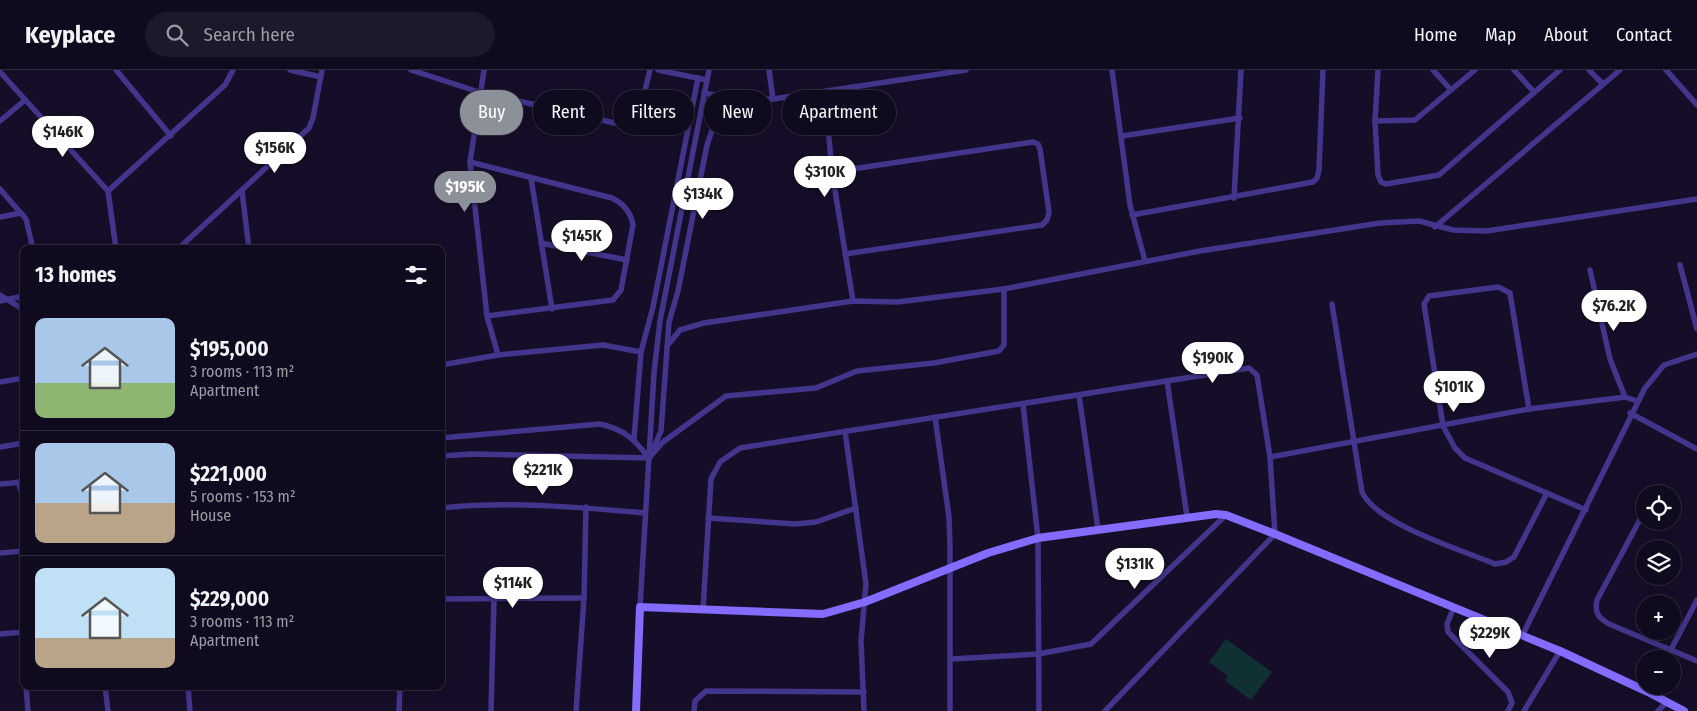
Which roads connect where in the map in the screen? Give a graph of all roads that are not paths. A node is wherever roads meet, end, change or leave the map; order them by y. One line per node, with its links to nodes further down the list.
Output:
1 (116, 70): 46 (street)
2 (232, 70): 46 (street)
3 (290, 70): 24 (street)
4 (322, 70): 24 (street)
5 (410, 70): 28 (street)
6 (484, 70): 29 (street)
7 (650, 70): 38 (street)
8 (658, 70): 25 (street)
9 (709, 70): 26 (street)
10 (769, 70): 36 (street)
11 (966, 70): 31 (street)
12 (1112, 70): 47 (street)
13 (1241, 70): 40 (street)
14 (1323, 70): 54 (street)
15 (1378, 70): 42 (street)
16 (1433, 70): 32 (street)
17 (1475, 70): 32 (street)
18 (1514, 70): 33 (street)
19 (1560, 70): 33 (street)
20 (1589, 70): 27 (street)
21 (1620, 70): 27 (street)
22 (1666, 70): 39 (street)
23 (0, 72): 37 (street)
24 (321, 77): 53 (street)
25 (698, 78): 26 (street); 82 (street)
26 (707, 80): 30 (street)
27 (1602, 84): 59 (street)
28 (473, 90)
29 (479, 90)
30 (705, 90)
31 (838, 90)
32 (1451, 90): 42 (street)
33 (1534, 92): 42 (street)
34 (704, 93): 104 (street)
35 (782, 98): 36 (street)
36 (773, 99)
37 (25, 100): 41 (street); 52 (street)
38 (523, 102)
39 (1697, 105)
40 (1240, 118): 47 (street); 54 (street)
41 (0, 121)
42 (1375, 121)
43 (473, 135): 48 (street)
44 (711, 135): 81 (street)
45 (829, 135): 49 (street)
46 (171, 136): 52 (street)
47 (1122, 136): 57 (street)
48 (470, 162): 50 (street); 79 (street)
49 (832, 172): 65 (street); 65 (street)
50 (531, 178): 60 (street); 66 (street)
51 (0, 189): 56 (street)
52 (108, 191): 62 (street)
53 (242, 191): 63 (street); 64 (street)
54 (1234, 198): 57 (street)
55 (1697, 199): 59 (street)
56 (22, 213): 58 (street); 61 (street)
57 (1132, 215): 67 (street)
58 (0, 216)
59 (1436, 227): 67 (street)
60 (541, 243): 66 (street); 78 (street)
61 (32, 245)
62 (115, 245)
63 (182, 245)
64 (249, 245)
65 (845, 254): 75 (street)
66 (627, 260): 78 (street)
67 (1145, 261): 70 (street)
68 (1680, 265): 80 (street)
69 (1590, 270): 90 (street)
70 (1004, 289): 75 (street); 104 (street)
71 (0, 295): 73 (street)
72 (20, 297): 73 (street)
73 (8, 299): 74 (street); 77 (street)
74 (0, 301)
75 (853, 301): 81 (street)
76 (1332, 304): 100 (street)
77 (20, 307)
78 (552, 309): 79 (street)
79 (487, 316): 83 (street)
80 (1697, 329)
81 (666, 346): 104 (street)
82 (641, 352): 83 (street); 99 (street)
83 (498, 354): 85 (street)
84 (1697, 354): 91 (street)
85 (445, 364)
86 (20, 379): 88 (street)
87 (1167, 381): 89 (street); 106 (street); 116 (street)
88 (0, 382)
89 (1079, 395): 92 (street); 119 (street)
90 (1625, 397): 91 (street); 93 (street)
91 (1637, 401): 94 (street)
92 (1023, 404): 95 (street); 121 (street)
93 (1529, 409): 96 (street); 96 (street)
94 (1630, 414): 103 (street); 113 (street)
95 (935, 417): 97 (street); 124 (street)
96 (1443, 426): 100 (street); 109 (street)
97 (845, 431): 112 (street); 117 (street)
98 (445, 438): 99 (street)
99 (634, 439): 104 (street)
100 (1355, 441): 106 (street); 109 (street)
101 (20, 444): 102 (street)
102 (0, 447)
103 (1697, 449)
104 (649, 455): 105 (street); 114 (street)
105 (445, 456)
106 (1270, 457): 120 (street)
107 (20, 482): 108 (street)
108 (0, 484)
109 (1547, 492): 113 (street)
110 (586, 507): 111 (street); 114 (street); 125 (street)
111 (445, 508)
112 (856, 508): 117 (street); 129 (street)
113 (1586, 510): 135 (street)
114 (645, 513): 130 (street)
115 (1226, 515): 116 (street); 120 (street); 138 (street)
116 (1187, 516): 119 (street)
117 (708, 518): 132 (street)
118 (1636, 527): 136 (street)
119 (1098, 529): 121 (street)
120 (1275, 534): 131 (street); 161 (street)
121 (1038, 538): 124 (street); 138 (street)
122 (20, 551): 123 (street)
123 (0, 553)
124 (950, 568): 129 (street); 140 (street)
125 (584, 598): 127 (street); 155 (street)
126 (445, 599): 127 (street)
127 (494, 599): 154 (street)
128 (1697, 600): 136 (street)
129 (865, 602): 132 (street); 147 (street)
130 (640, 607): 132 (street); 156 (street)
131 (1454, 607): 135 (street); 162 (street)
132 (703, 610)
133 (20, 632): 134 (street)
134 (0, 634)
135 (1522, 636): 137 (street)
136 (1671, 650)
137 (1560, 651): 142 (street); 163 (street)
138 (1038, 654): 140 (street); 160 (street)
139 (1681, 654): 141 (street)
140 (951, 660): 159 (street)
141 (1697, 661)
142 (1636, 683)
143 (26, 690): 150 (street)
144 (106, 690): 151 (street)
145 (188, 690): 152 (street)
146 (400, 690): 153 (street)
147 (864, 692): 157 (street); 158 (street)
148 (1658, 695): 149 (street)
149 (1667, 702): 164 (street); 165 (street)
150 (28, 711)
151 (108, 711)
152 (190, 711)
153 (399, 711)
154 (491, 711)
155 (576, 711)
156 (636, 711)
157 (694, 711)
158 (864, 711)
159 (950, 711)
160 (1039, 711)
161 (1105, 711)
162 (1508, 711)
163 (1524, 711)
164 (1658, 711)
165 (1684, 711)

